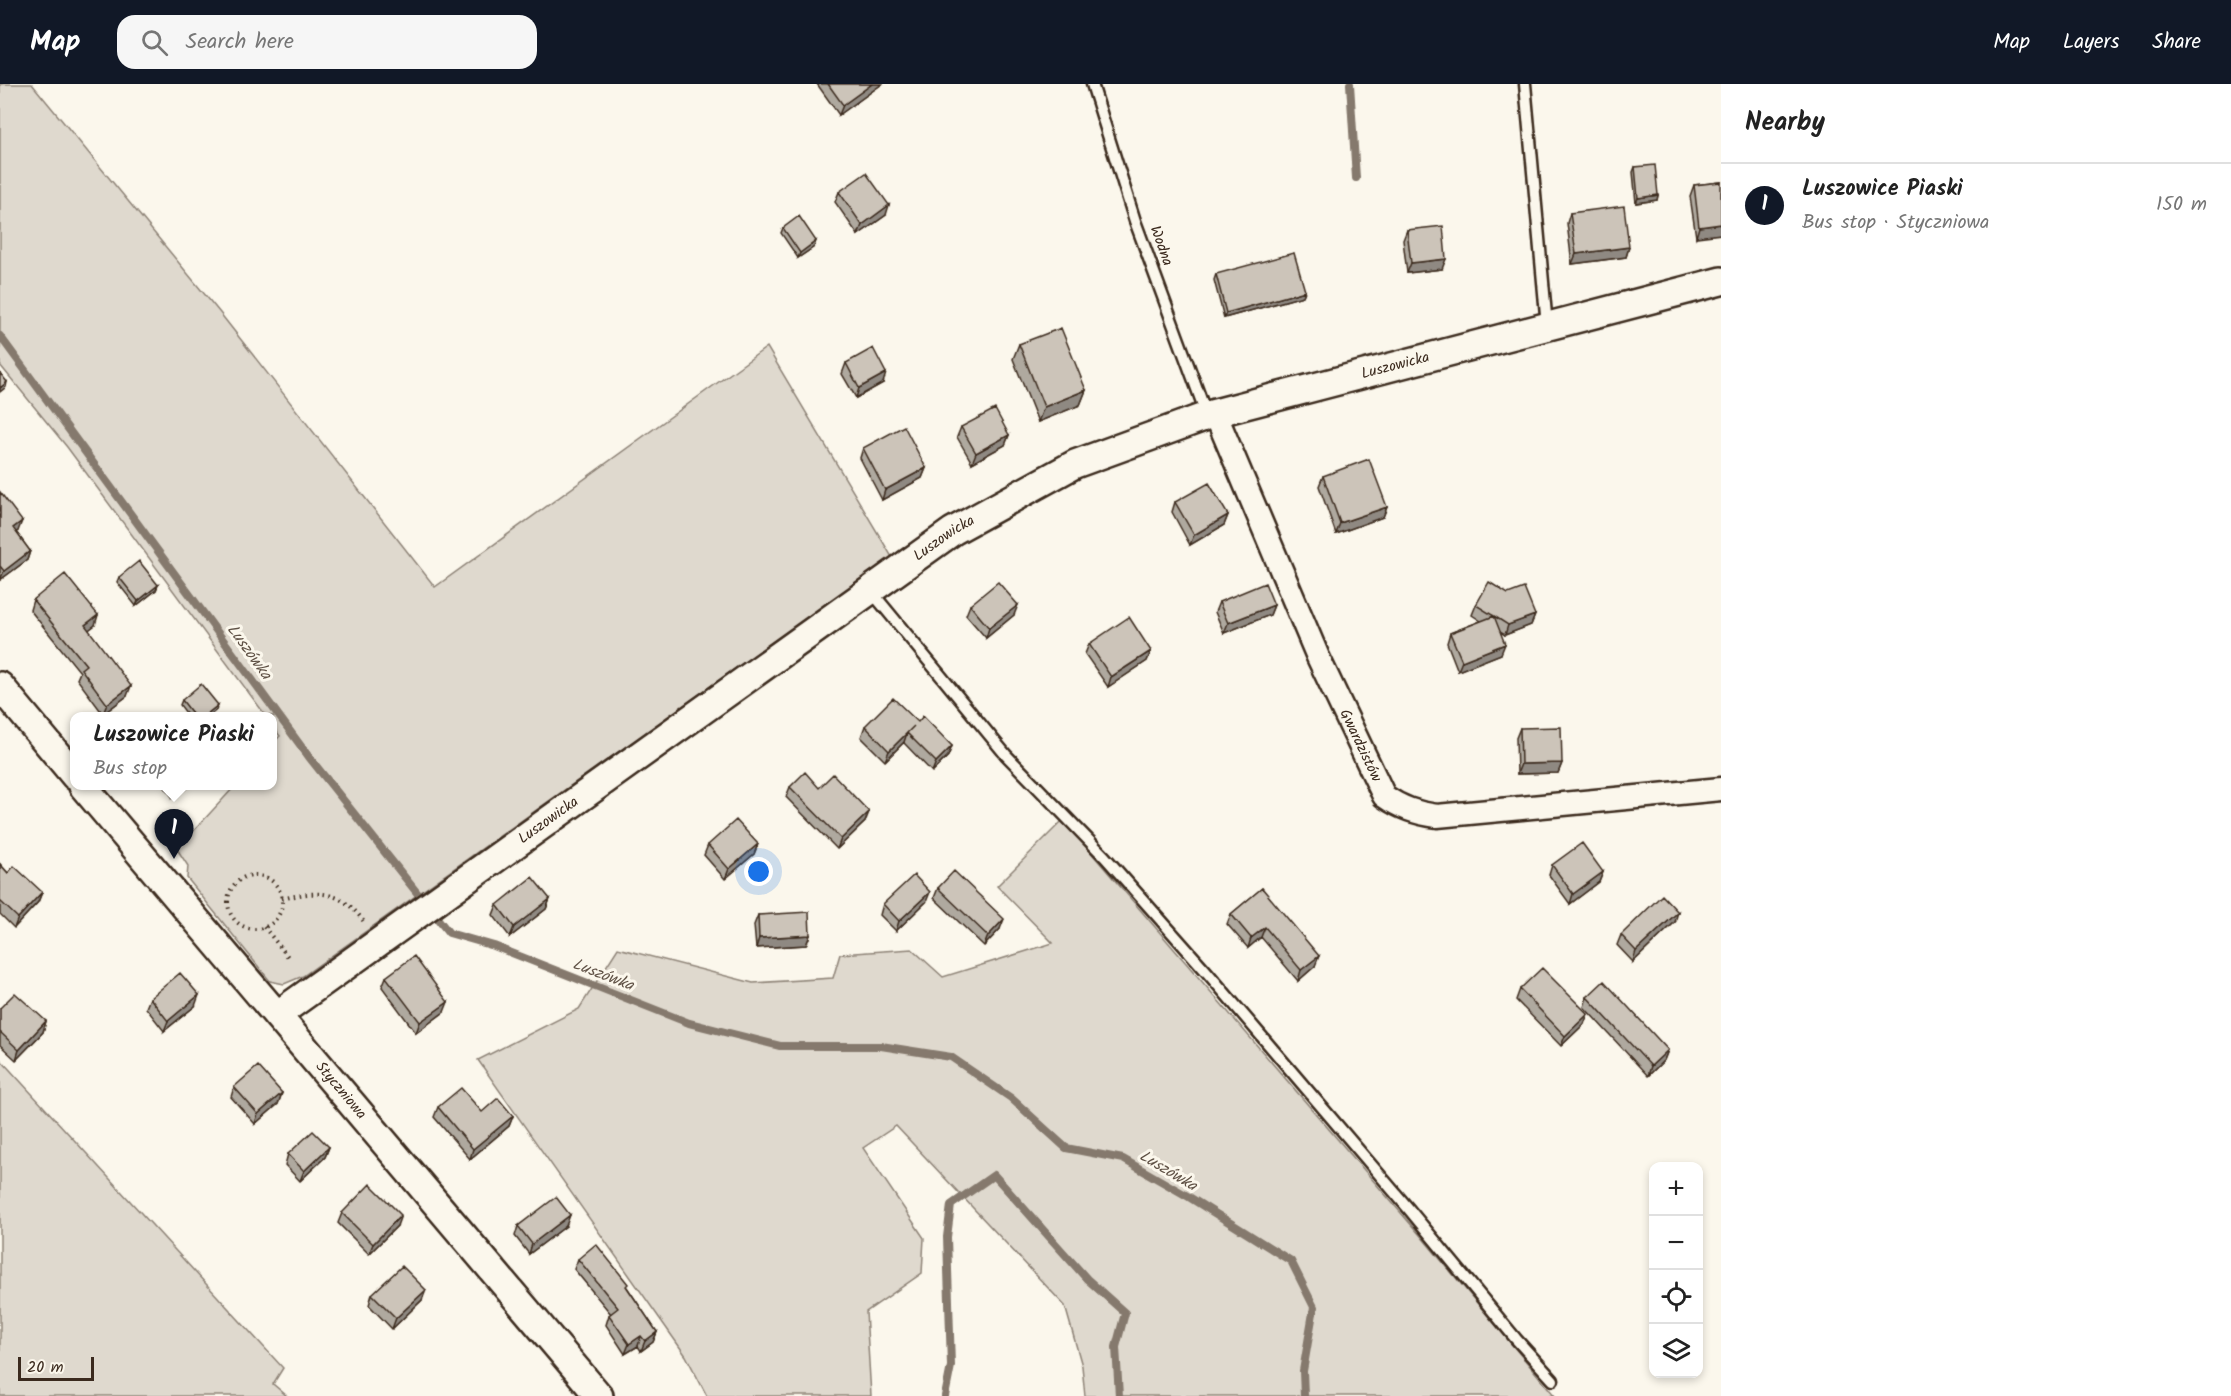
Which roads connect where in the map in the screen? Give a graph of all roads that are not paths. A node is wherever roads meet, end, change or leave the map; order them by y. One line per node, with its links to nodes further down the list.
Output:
1 (1092, 84): 5 (lane, Wodna)
2 (1525, 84): 4 (lane)
3 (1721, 281): 4 (street, Luszowicka)
4 (1547, 326): 5 (street, Luszowicka)
5 (1211, 415): 6 (street, Luszowicka); 9 (street, Gwardzistów)
6 (871, 590): 11 (street, Luszowicka); 12 (lane)
7 (0, 686): 8 (street)
8 (70, 770)
9 (1721, 789)
10 (86, 790): 11 (street, Styczniowa)
11 (277, 1015): 13 (street, Styczniowa)
12 (1553, 1380)
13 (599, 1396)

